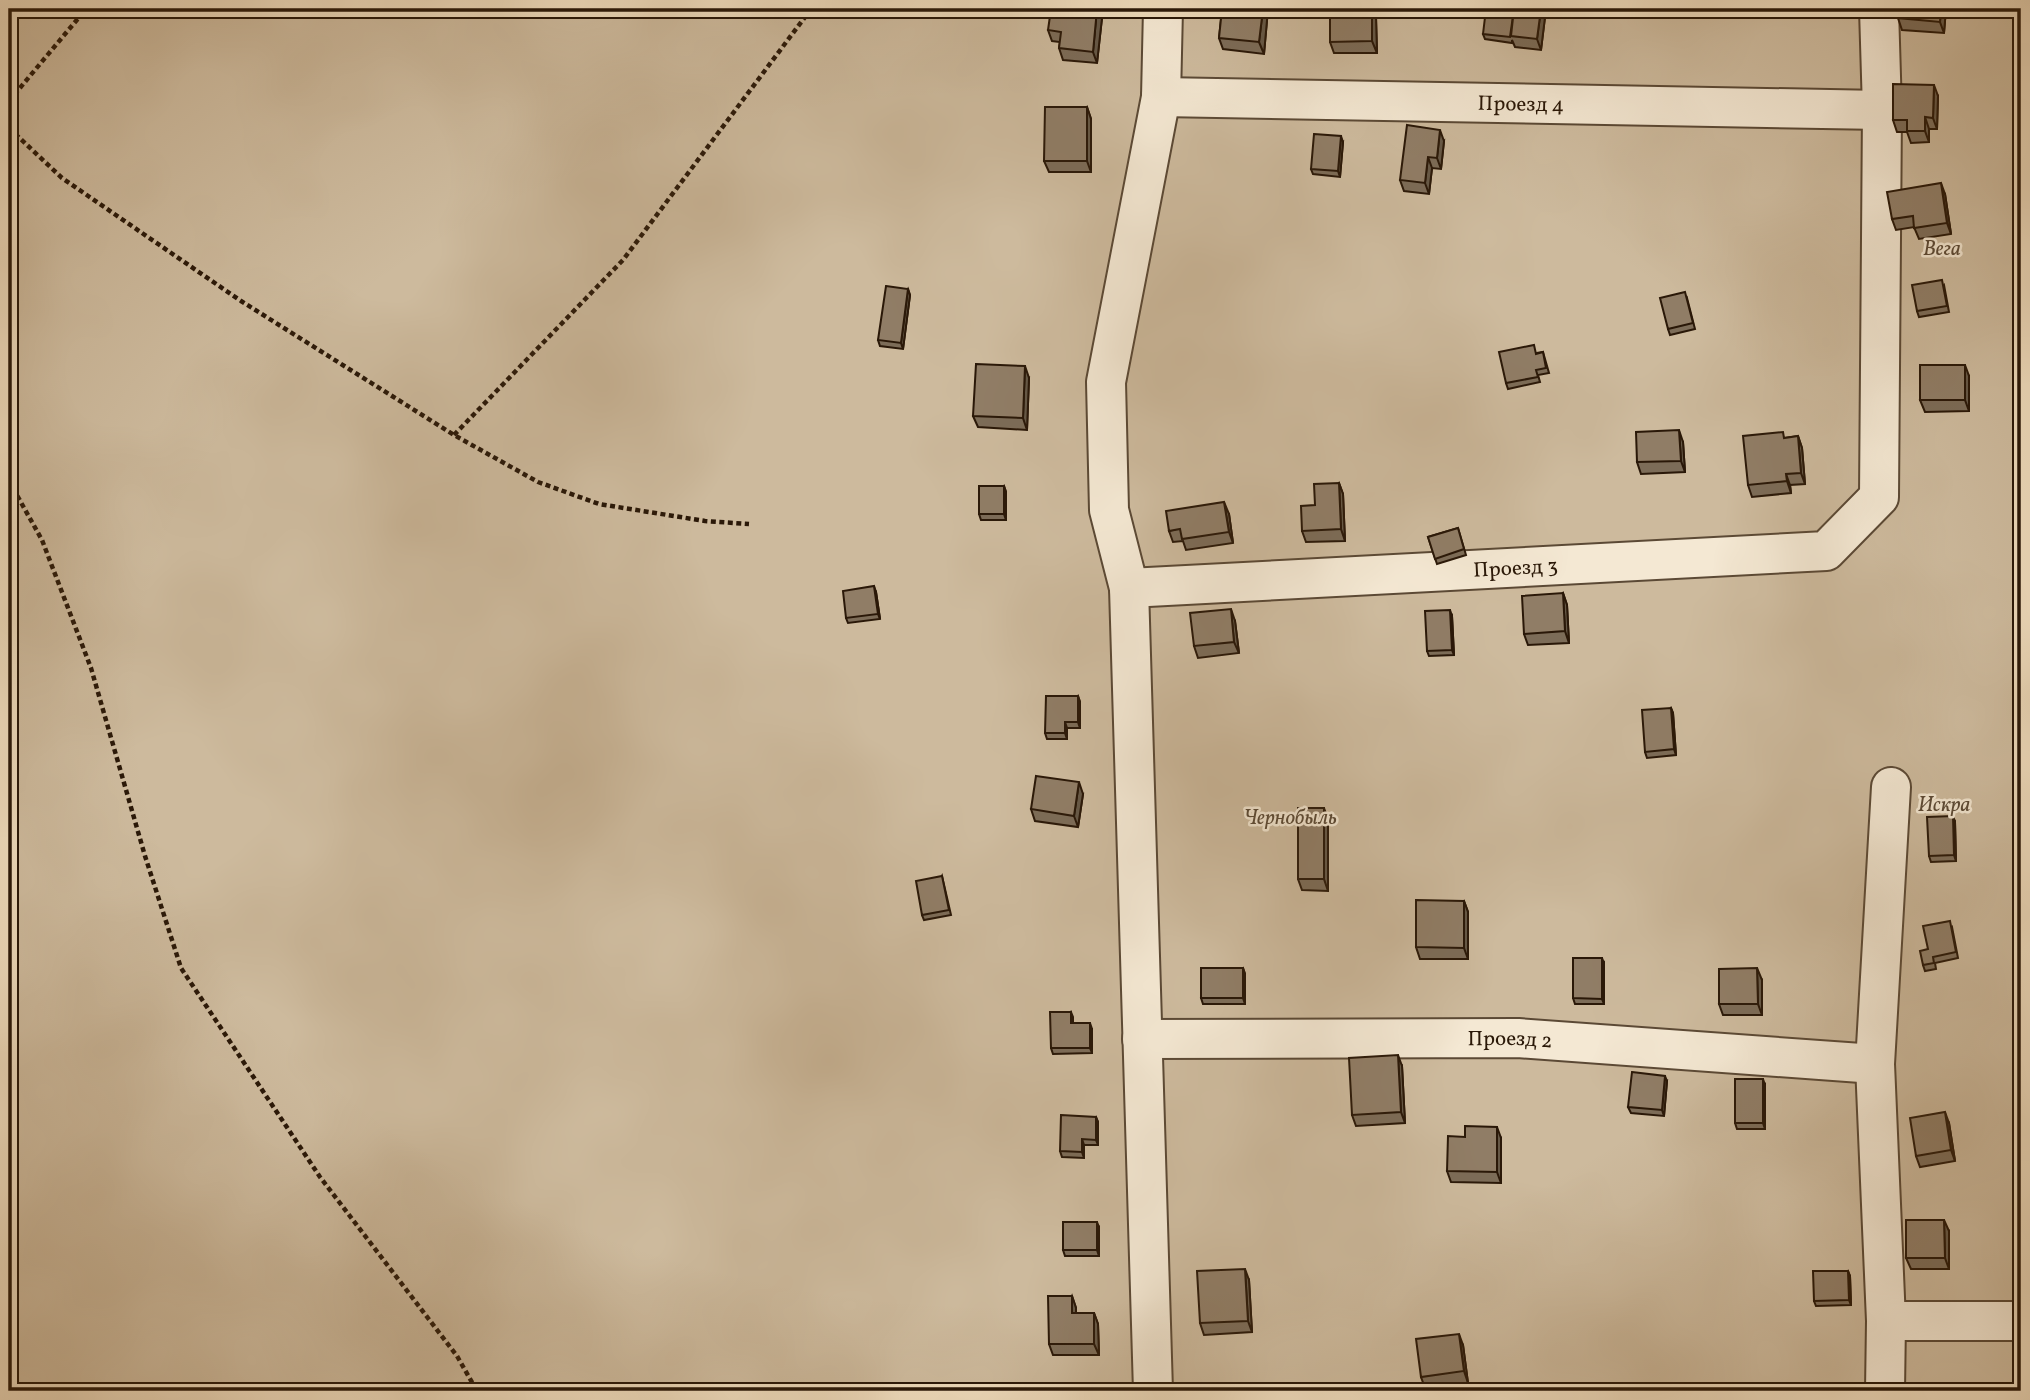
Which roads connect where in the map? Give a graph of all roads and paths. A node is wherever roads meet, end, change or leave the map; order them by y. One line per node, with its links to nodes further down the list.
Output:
1 (86, 9): 6 (path)
2 (811, 9): 9 (path)
3 (1163, 9): 5 (street)
4 (1879, 9): 7 (street)
5 (1160, 97): 7 (street, Проезд 4); 12 (street)
6 (9, 101)
7 (1882, 110): 12 (street, Проезд 3)
8 (9, 128): 9 (path)
9 (454, 435): 11 (path)
10 (9, 481): 18 (path)
11 (749, 524)
12 (1129, 588): 14 (street)
13 (1891, 787): 15 (street)
14 (1142, 1039): 15 (street, Проезд 2); 19 (street)
15 (1875, 1064): 16 (street)
16 (1886, 1321): 17 (street); 20 (street)
17 (2021, 1321)
18 (477, 1391)
19 (1153, 1391)
20 (1885, 1391)

